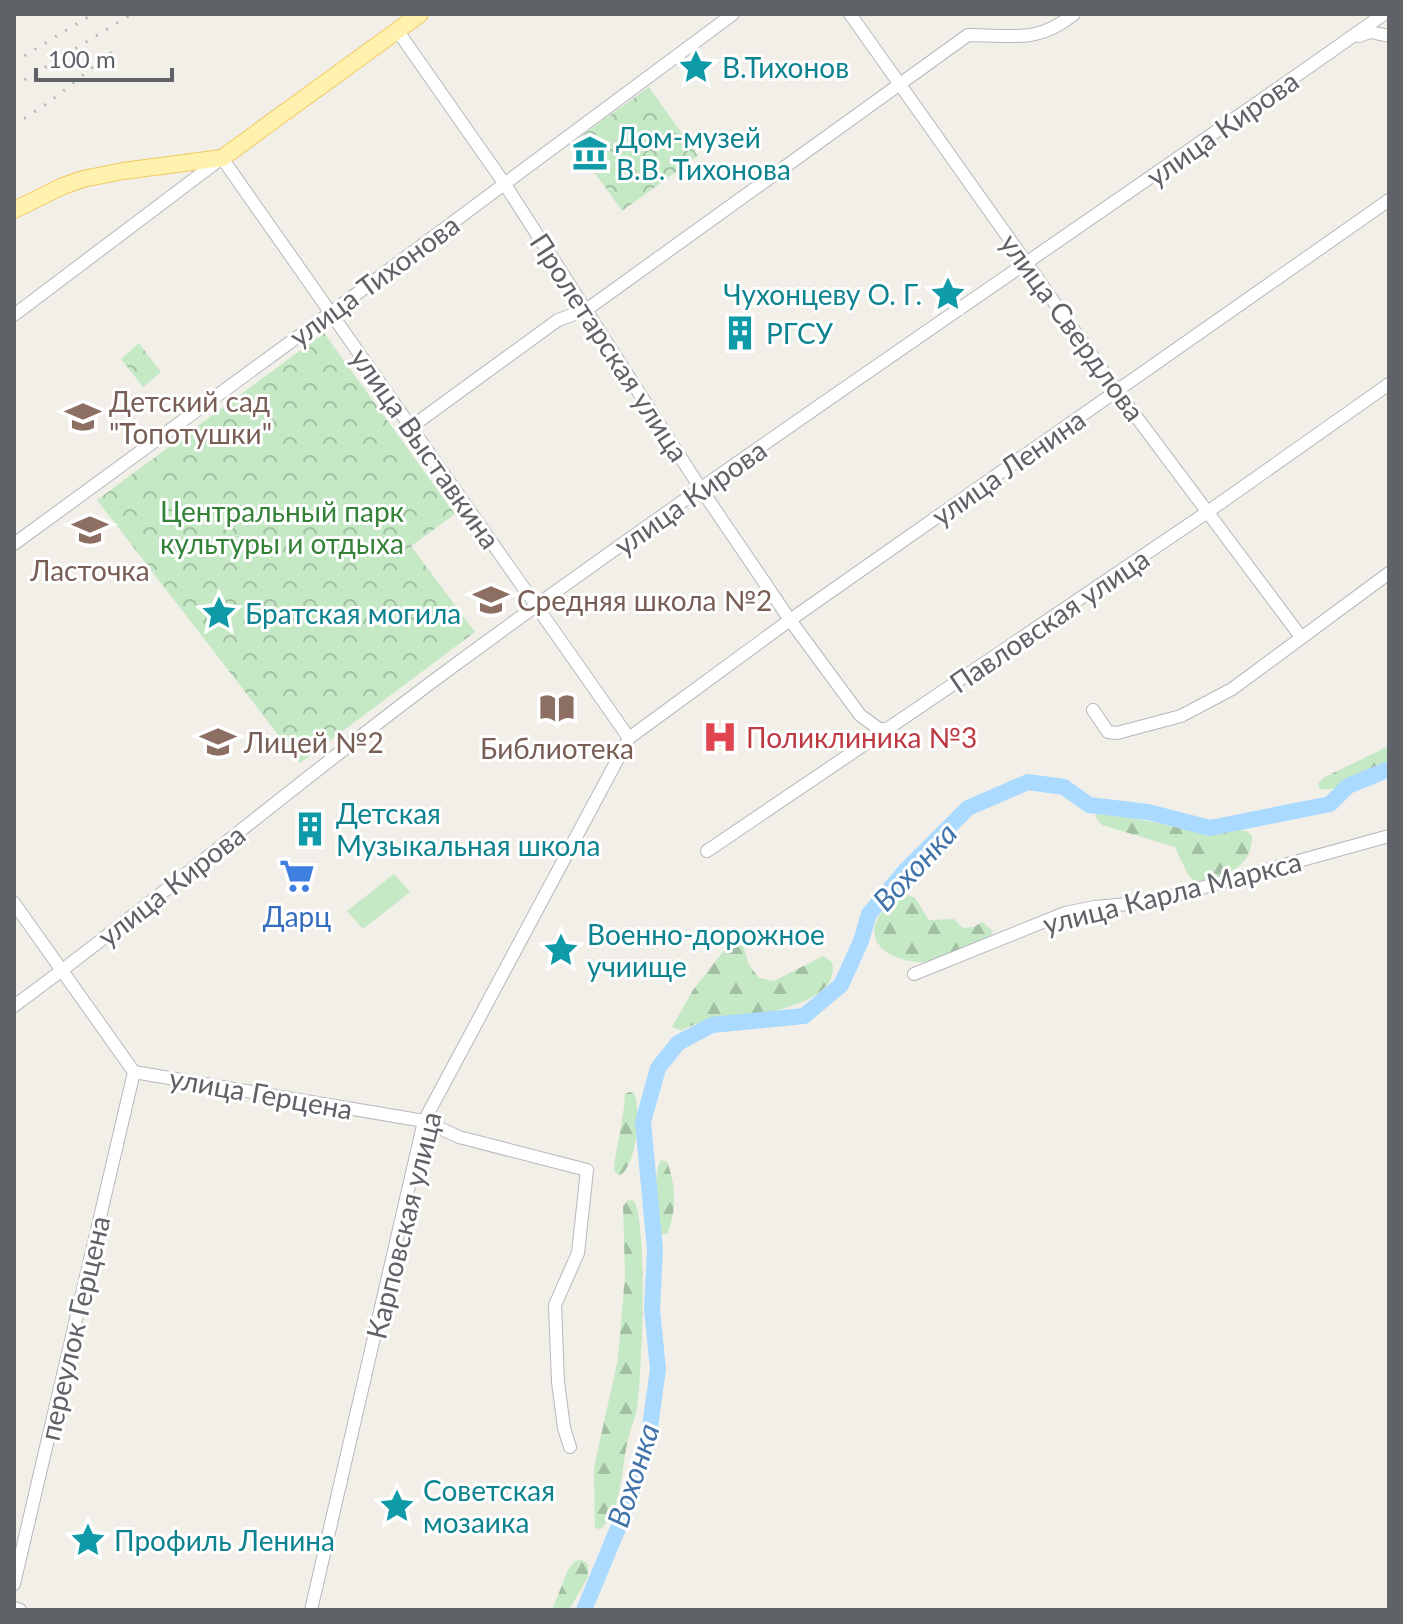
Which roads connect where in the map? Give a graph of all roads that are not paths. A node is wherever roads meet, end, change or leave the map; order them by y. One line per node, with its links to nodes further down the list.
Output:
1 (420, 14): 8 (main road)
2 (733, 14): 13 (street, улица Тихонова)
3 (850, 14): 11 (street, улица Свердлова)
4 (1074, 14): 11 (street)
5 (1384, 14): 7 (street, улица Кирова)
6 (1389, 23): 7 (street)
7 (1366, 27): 10 (street, улица Кирова)
8 (397, 30): 12 (main road); 13 (street, Пролетарская улица)
9 (1389, 36): 10 (street)
10 (1348, 39): 16 (street, улица Кирова)
11 (899, 83): 16 (street, улица Свердлова); 17 (street)
12 (222, 158): 15 (main road); 18 (street, улица Выставкина); 19 (street)
13 (504, 183): 17 (street, Пролетарская улица); 18 (street, улица Тихонова)
14 (1389, 200): 21 (street, улица Ленина)
15 (14, 210)
16 (1026, 265): 21 (street, улица Свердлова); 23 (street, улица Кирова)
17 (586, 310): 22 (street); 23 (street, Пролетарская улица)
18 (330, 312): 22 (street, улица Выставкина); 25 (street, улица Тихонова)
19 (14, 315)
20 (1389, 384): 24 (street, Павловская улица)
21 (1117, 391): 24 (street, улица Свердлова); 28 (street, улица Ленина)
22 (411, 427): 27 (street, улица Выставкина)
23 (701, 489): 27 (street, улица Кирова); 28 (street, Пролетарская улица)
24 (1209, 511): 29 (street, улица Свердлова); 31 (street, Павловская улица)
25 (14, 544)
26 (1389, 573): 29 (street)
27 (537, 606): 32 (street, улица Выставкина); 36 (street, улица Кирова)
28 (790, 620): 31 (street, Пролетарская улица); 32 (street, улица Ленина)
29 (1301, 637): 30 (street)
30 (1093, 710)
31 (889, 729): 34 (street, Павловская улица)
32 (629, 738): 40 (street, Карповская улица)
33 (1389, 836): 37 (street, улица Карла Маркса)
34 (707, 851)
35 (14, 903): 36 (street, улица Герцена)
36 (64, 970): 38 (street, улица Кирова); 39 (street, улица Герцена)
37 (914, 974)
38 (14, 1006)
39 (134, 1072): 40 (street, улица Герцена); 42 (street, переулок Герцена)
40 (424, 1121): 41 (street, улица Герцена); 43 (street, Карповская улица)
41 (570, 1447)
42 (14, 1584)
43 (311, 1610)

